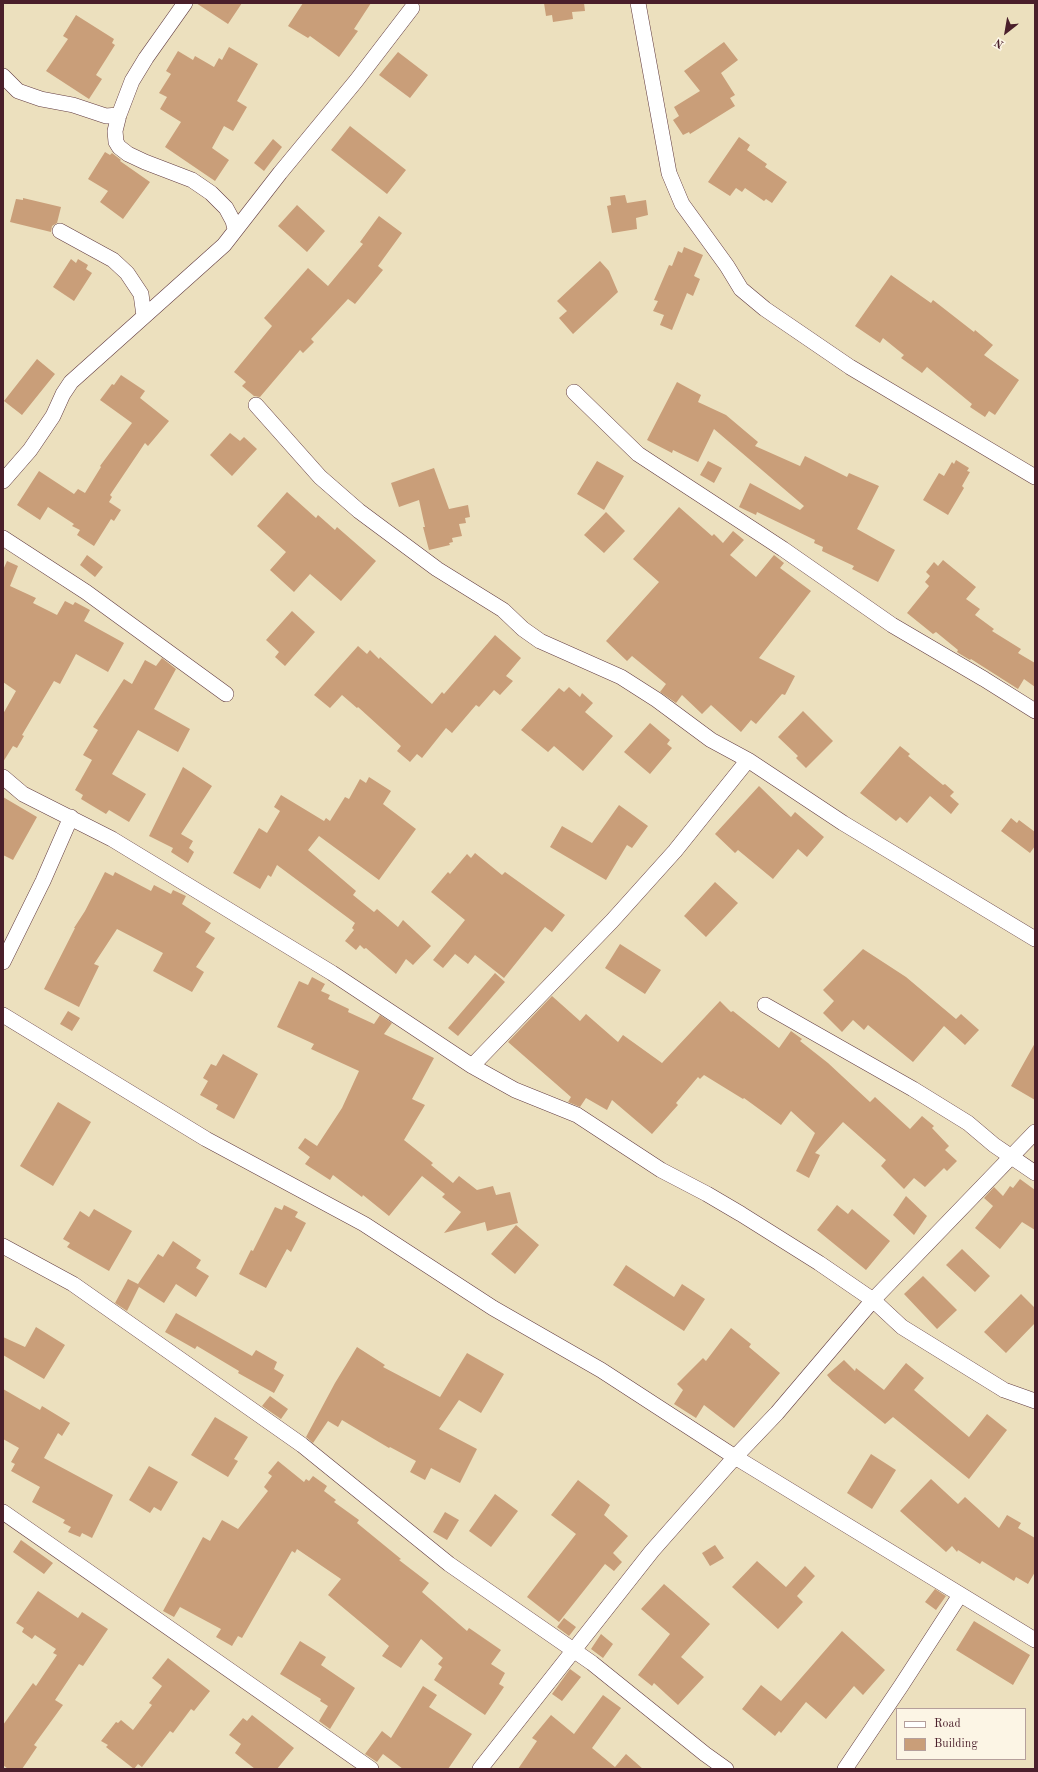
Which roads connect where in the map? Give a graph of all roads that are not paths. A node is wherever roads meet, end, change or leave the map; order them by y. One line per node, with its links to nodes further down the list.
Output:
1 (185, 3): 5 (street)
2 (638, 3): 11 (street)
3 (412, 8): 6 (street)
4 (3, 76): 5 (street)
5 (119, 115): 6 (street)
6 (235, 229): 8 (street)
7 (60, 230): 8 (street)
8 (144, 316): 12 (street)
9 (574, 392): 15 (street)
10 (256, 405): 16 (street)
11 (1035, 477)
12 (3, 480)
13 (3, 538): 14 (street)
14 (226, 694)
15 (1035, 711)
16 (748, 760): 19 (street); 23 (street)
17 (3, 777): 18 (street)
18 (71, 817): 20 (street); 23 (street)
19 (1035, 939)
20 (3, 962)
21 (765, 1005): 25 (street)
22 (3, 1015): 30 (street)
23 (472, 1066): 28 (street)
24 (1035, 1132): 25 (street)
25 (1012, 1157): 26 (street); 28 (street)
26 (1035, 1173)
27 (3, 1246): 34 (street)
28 (873, 1300): 29 (street); 30 (street)
29 (1035, 1401)
30 (735, 1456): 32 (street); 34 (street)
31 (3, 1512): 35 (street)
32 (960, 1595): 33 (street); 38 (street)
33 (1035, 1640)
34 (573, 1651): 36 (street); 37 (street)
35 (371, 1769)
36 (480, 1769)
37 (726, 1769)
38 (845, 1769)

